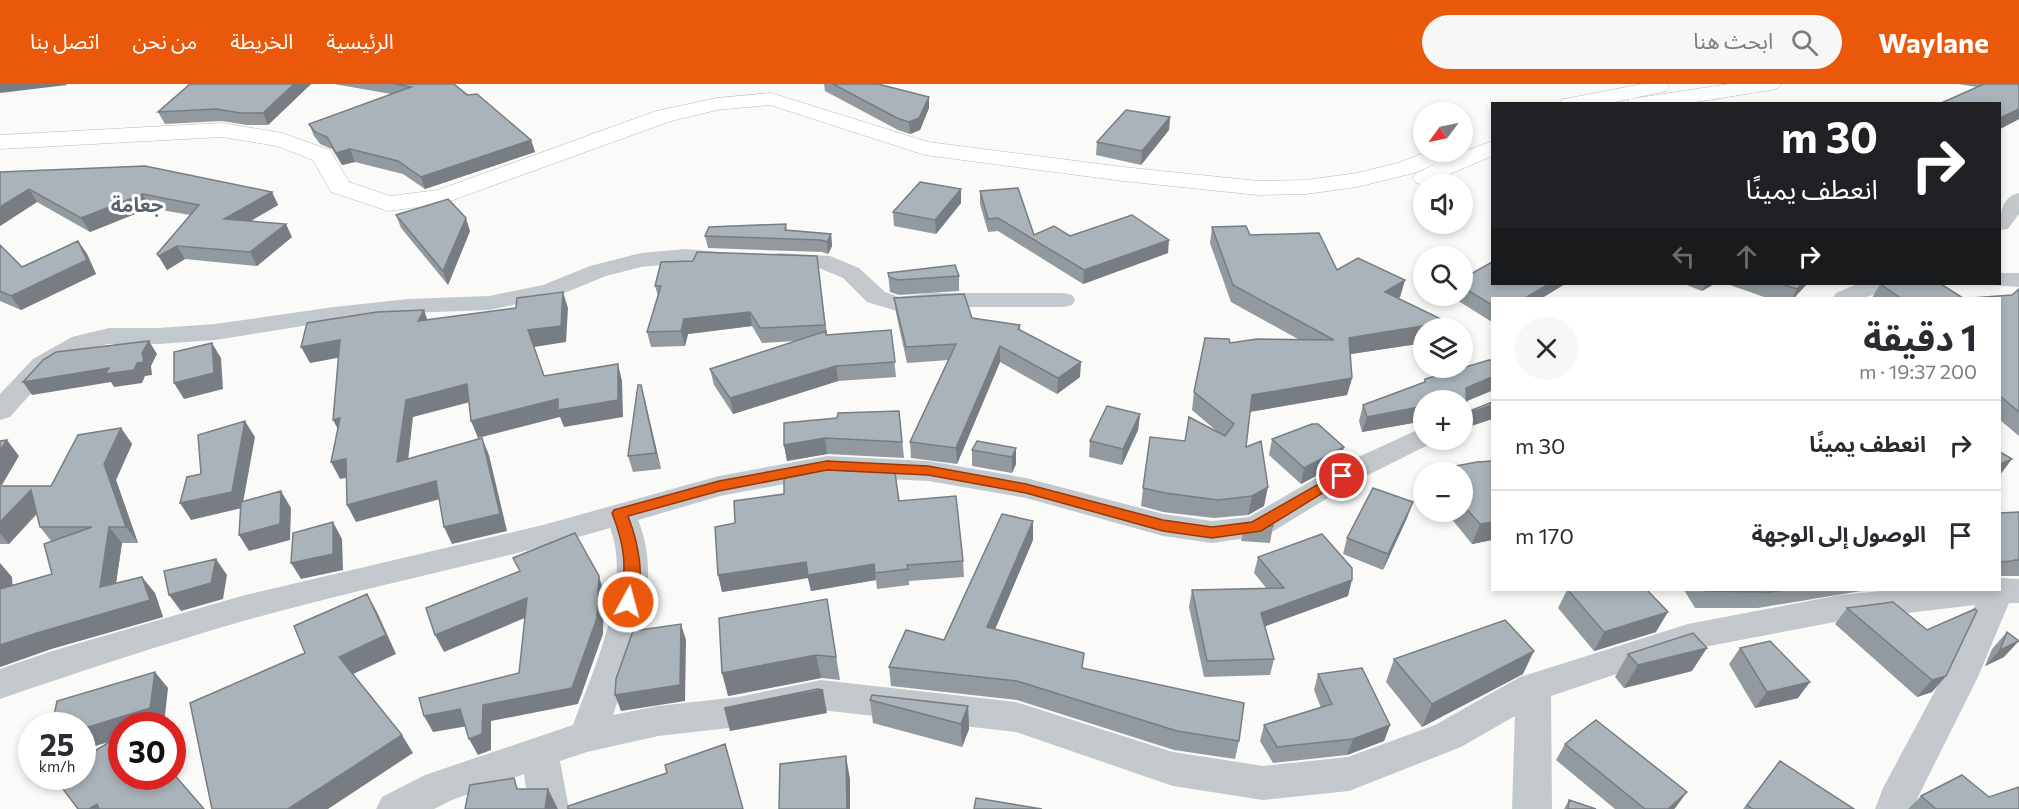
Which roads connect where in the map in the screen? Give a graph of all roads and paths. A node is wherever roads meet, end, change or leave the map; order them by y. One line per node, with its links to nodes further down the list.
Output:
1 (1771, 84): 2 (main road)
2 (1679, 88): 3 (main road); 4 (main road)
3 (1584, 102)
4 (1642, 102)
5 (1491, 129): 6 (main road)
6 (1473, 138)
7 (0, 142): 10 (main road)
8 (1491, 148): 10 (main road)
9 (1421, 162): 10 (main road)
10 (1258, 188)
11 (2019, 199): 12 (street)
12 (2001, 223)
13 (2001, 280): 14 (street)
14 (2019, 280)
15 (1873, 285): 16 (street)
16 (1847, 297)
17 (1063, 300): 18 (street)
18 (0, 411)
19 (1413, 441): 20 (street)
20 (620, 513): 25 (street); 27 (street)
21 (2001, 590): 24 (street)
22 (1989, 591): 26 (street)
23 (1998, 591): 32 (street)
24 (2019, 591)
25 (0, 684)
26 (1533, 687): 27 (street); 31 (street)
27 (587, 736): 28 (street)
28 (540, 752): 29 (street); 30 (street)
29 (396, 809)
30 (549, 809)
31 (1532, 809)
32 (1895, 809)

